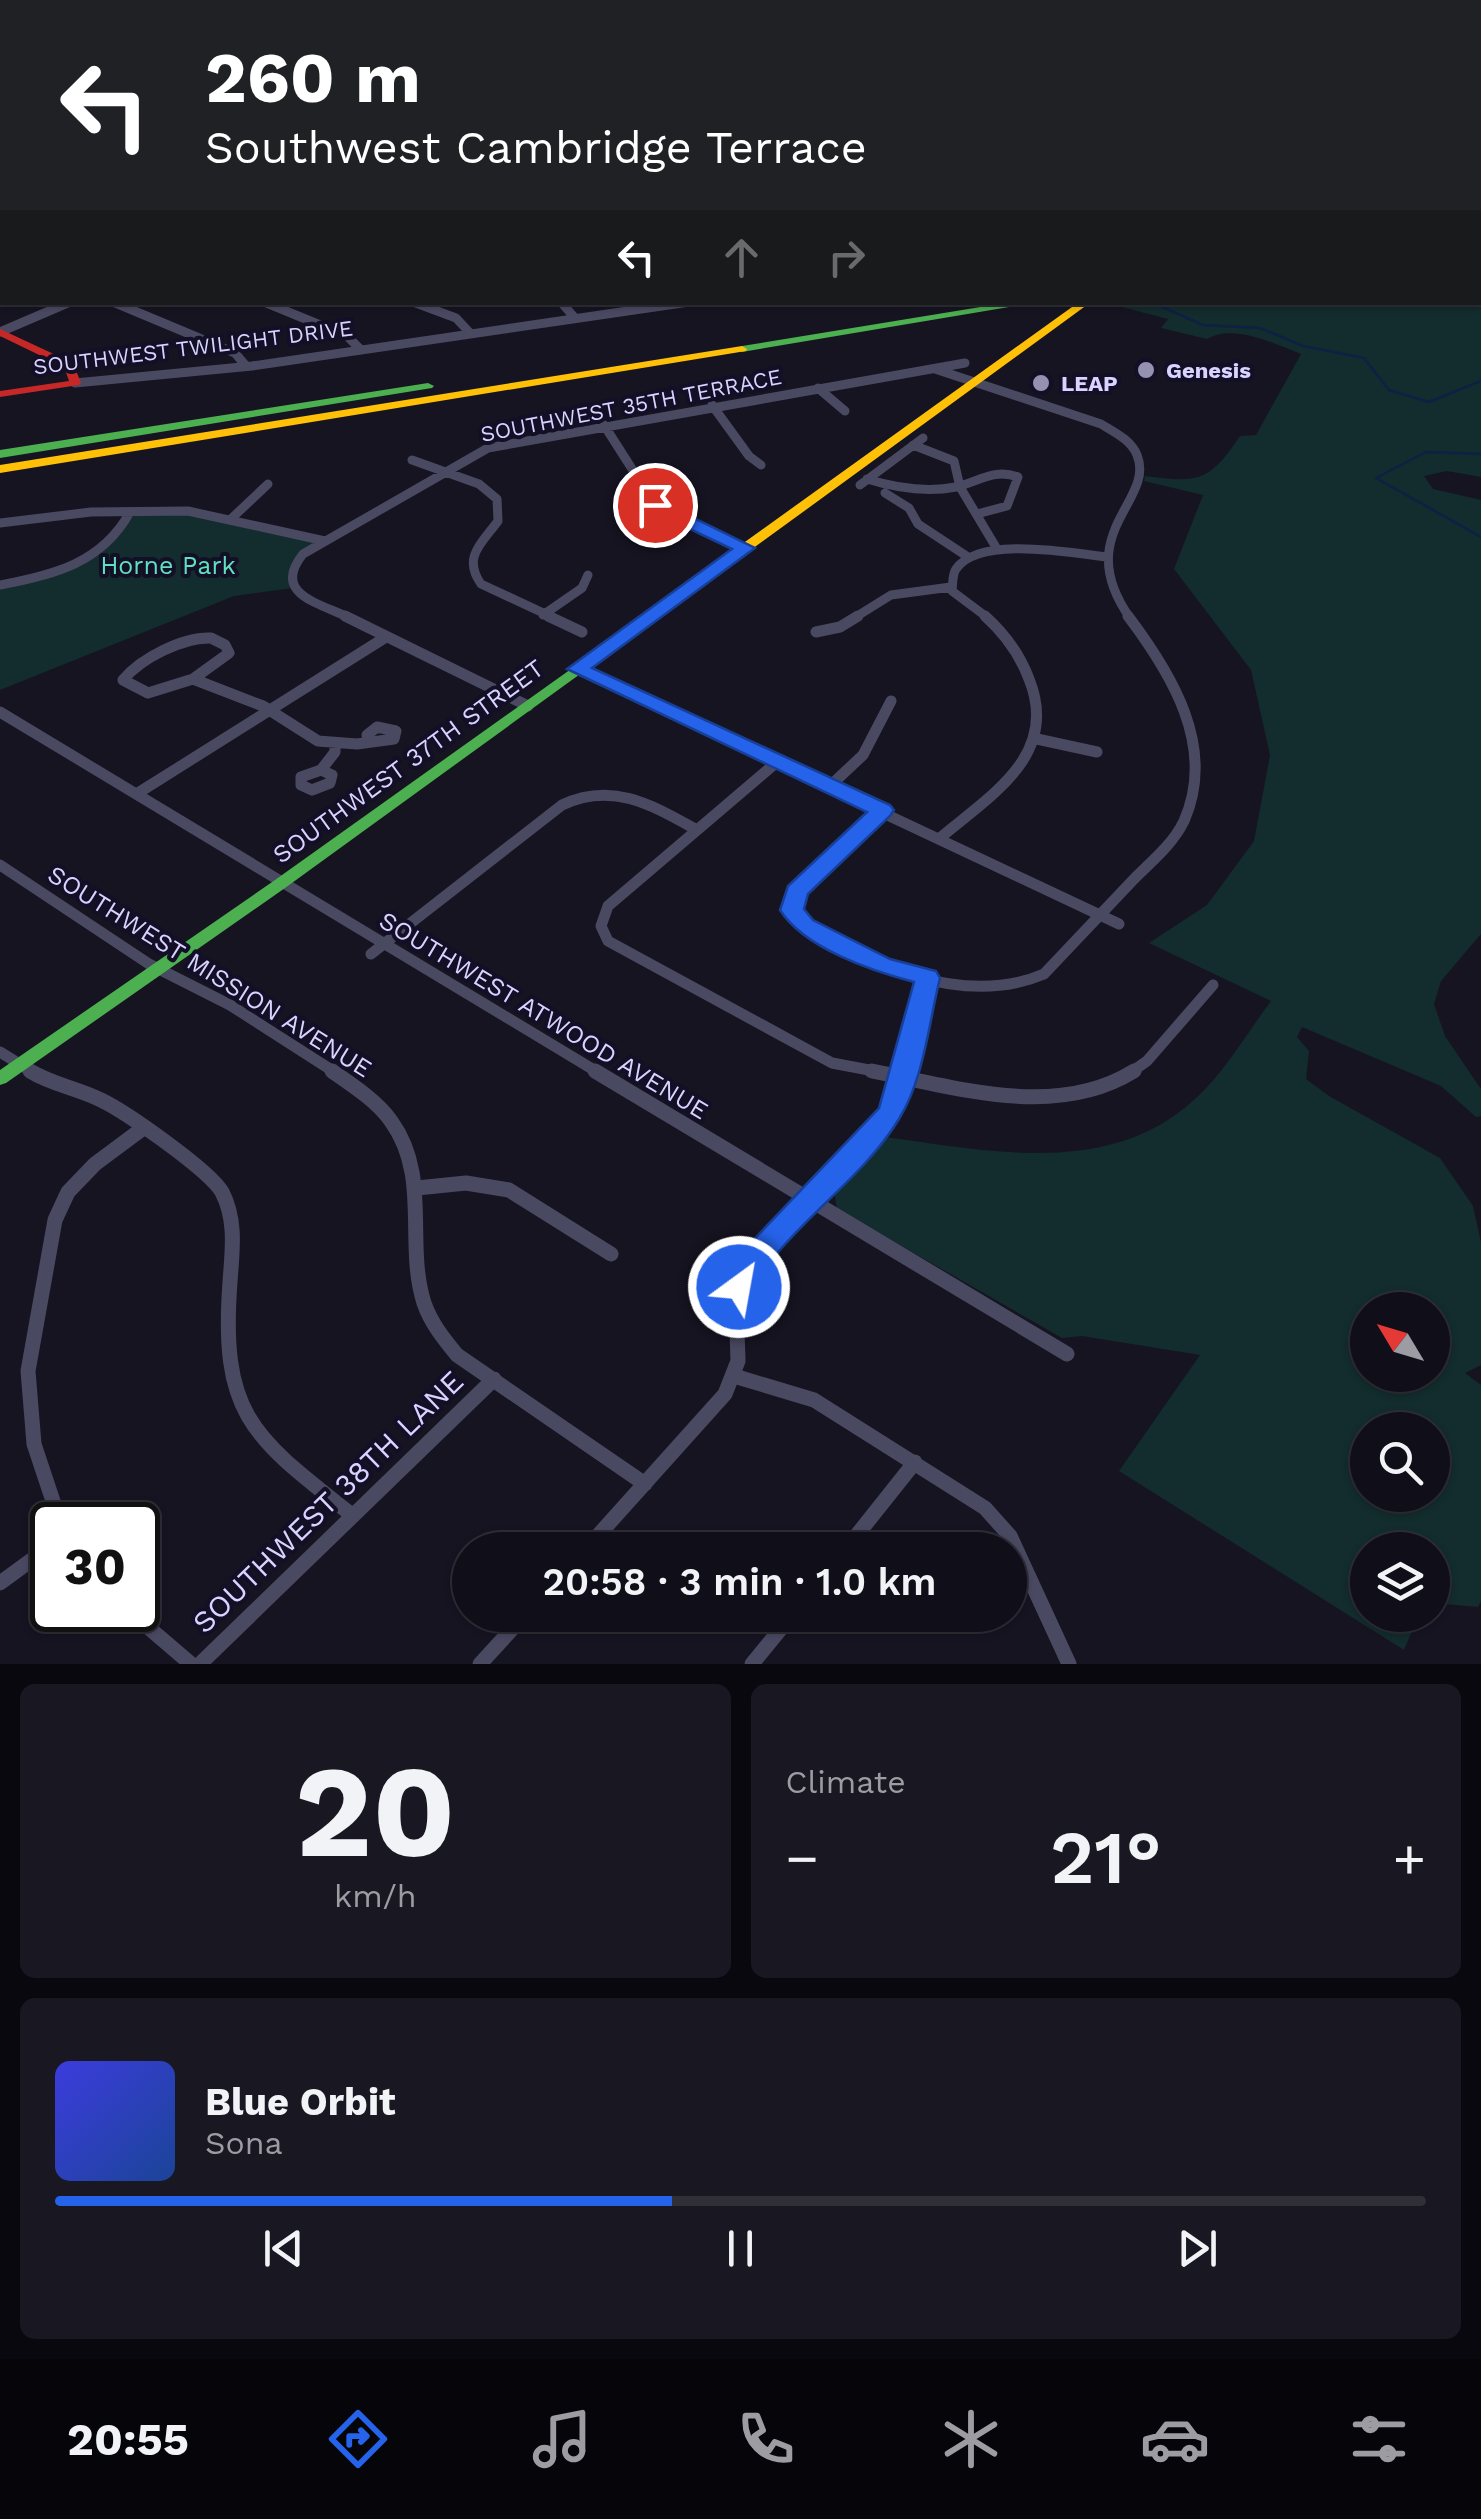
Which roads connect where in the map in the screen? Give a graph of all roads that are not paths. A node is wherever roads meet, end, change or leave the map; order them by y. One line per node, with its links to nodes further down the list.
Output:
1 (63, 305): 11 (street)
2 (120, 305): 15 (street)
3 (271, 305): 13 (street)
4 (421, 305): 12 (street)
5 (564, 305): 10 (street)
6 (664, 305): 10 (street, SOUTHWEST TWILIGHT DRIVE)
7 (931, 305): 26 (main road)
8 (1014, 305): 29 (main road)
9 (1082, 305): 17 (main road, SOUTHWEST 37TH STREET)
10 (574, 316): 12 (street, SOUTHWEST TWILIGHT DRIVE)
11 (0, 332): 18 (main road)
12 (470, 333): 13 (street, SOUTHWEST TWILIGHT DRIVE)
13 (361, 350): 15 (street, SOUTHWEST TWILIGHT DRIVE)
14 (965, 363): 16 (street, SOUTHWEST 35TH TERRACE)
15 (246, 366): 18 (street, SOUTHWEST TWILIGHT DRIVE)
16 (935, 369): 17 (street); 19 (street, SOUTHWEST 35TH TERRACE)
17 (978, 382): 39 (main road, SOUTHWEST 37TH STREET); 42 (street)
18 (75, 384): 20 (main road, SOUTHWEST TWILIGHT DRIVE)
19 (818, 388): 21 (street, SOUTHWEST 35TH TERRACE); 22 (street)
20 (0, 394)
21 (712, 405): 23 (street, SOUTHWEST 35TH TERRACE); 28 (street)
22 (845, 411)
23 (604, 425): 30 (street, SOUTHWEST 35TH TERRACE); 39 (street)
24 (923, 438): 25 (street)
25 (914, 445): 32 (street); 32 (street)
26 (0, 454)
27 (412, 460): 30 (street)
28 (761, 465)
29 (0, 468)
30 (445, 470): 38 (street, SOUTHWEST 35TH TERRACE); 46 (street)
31 (268, 484): 36 (street)
32 (960, 487): 35 (street); 35 (street)
33 (885, 493): 41 (street)
34 (130, 512): 36 (street); 37 (street); 44 (street)
35 (977, 514): 40 (street)
36 (232, 518): 38 (street)
37 (0, 523)
38 (326, 541): 49 (street, SOUTHWEST 35TH TERRACE)
39 (746, 548): 50 (main road, SOUTHWEST 37TH STREET)
40 (998, 549): 41 (street); 42 (street)
41 (968, 558): 45 (street)
42 (1107, 558): 69 (street)
43 (588, 575): 46 (street)
44 (0, 585)
45 (951, 586): 48 (street); 56 (street)
46 (543, 615): 47 (street)
47 (582, 632)
48 (816, 632)
49 (386, 636): 53 (street); 54 (street)
50 (578, 669): 53 (main road, SOUTHWEST 37TH STREET); 60 (street)
51 (193, 679): 51 (street); 54 (street)
52 (891, 701): 62 (street)
53 (528, 706): 68 (main road, SOUTHWEST 37TH STREET)
54 (270, 710): 58 (street); 63 (street)
55 (0, 712): 63 (street, SOUTHWEST ATWOOD AVENUE)
56 (1037, 739): 59 (street); 66 (street)
57 (368, 740): 58 (street)
58 (335, 746): 61 (street)
59 (1097, 752)
60 (778, 762): 62 (street); 65 (street)
61 (321, 770)
62 (830, 786): 64 (street)
63 (138, 793): 68 (street, SOUTHWEST ATWOOD AVENUE)
64 (882, 810): 66 (street); 74 (street)
65 (697, 830): 71 (street); 79 (street)
66 (940, 838): 69 (street)
67 (0, 865): 73 (street, SOUTHWEST MISSION AVENUE)
68 (280, 884): 71 (street, SOUTHWEST ATWOOD AVENUE); 73 (main road, SOUTHWEST 37TH STREET)
69 (1099, 915): 70 (street); 74 (street)
70 (1119, 924)
71 (382, 944): 72 (street); 82 (street, SOUTHWEST ATWOOD AVENUE)
72 (370, 954)
73 (158, 969): 77 (main road, SOUTHWEST 37TH STREET); 81 (street, SOUTHWEST MISSION AVENUE)
74 (927, 978): 79 (street)
75 (1213, 985): 79 (street)
76 (0, 1052): 77 (street)
77 (19, 1066): 78 (main road, SOUTHWEST 37TH STREET); 80 (street)
78 (0, 1079)
79 (902, 1079): 82 (street)
80 (142, 1129): 89 (street); 90 (street)
81 (417, 1188): 83 (street); 86 (street, SOUTHWEST MISSION AVENUE)
82 (809, 1200): 84 (street, SOUTHWEST ATWOOD AVENUE); 85 (street)
83 (611, 1254)
84 (1067, 1354)
85 (734, 1376): 87 (street); 88 (street)
86 (494, 1379): 88 (street, SOUTHWEST MISSION AVENUE); 90 (street, SOUTHWEST 38TH LANE)
87 (915, 1462): 92 (street); 102 (street)
88 (645, 1484): 91 (street)
89 (53, 1502)
90 (352, 1515): 99 (street, SOUTHWEST 38TH LANE)
91 (601, 1532)
92 (859, 1532)
93 (30, 1560): 94 (street)
94 (0, 1583)
95 (154, 1632): 98 (street)
96 (510, 1632): 100 (street)
97 (778, 1632): 101 (street)
98 (191, 1664)
99 (200, 1664)
100 (480, 1664)
101 (752, 1664)
102 (1069, 1664)

